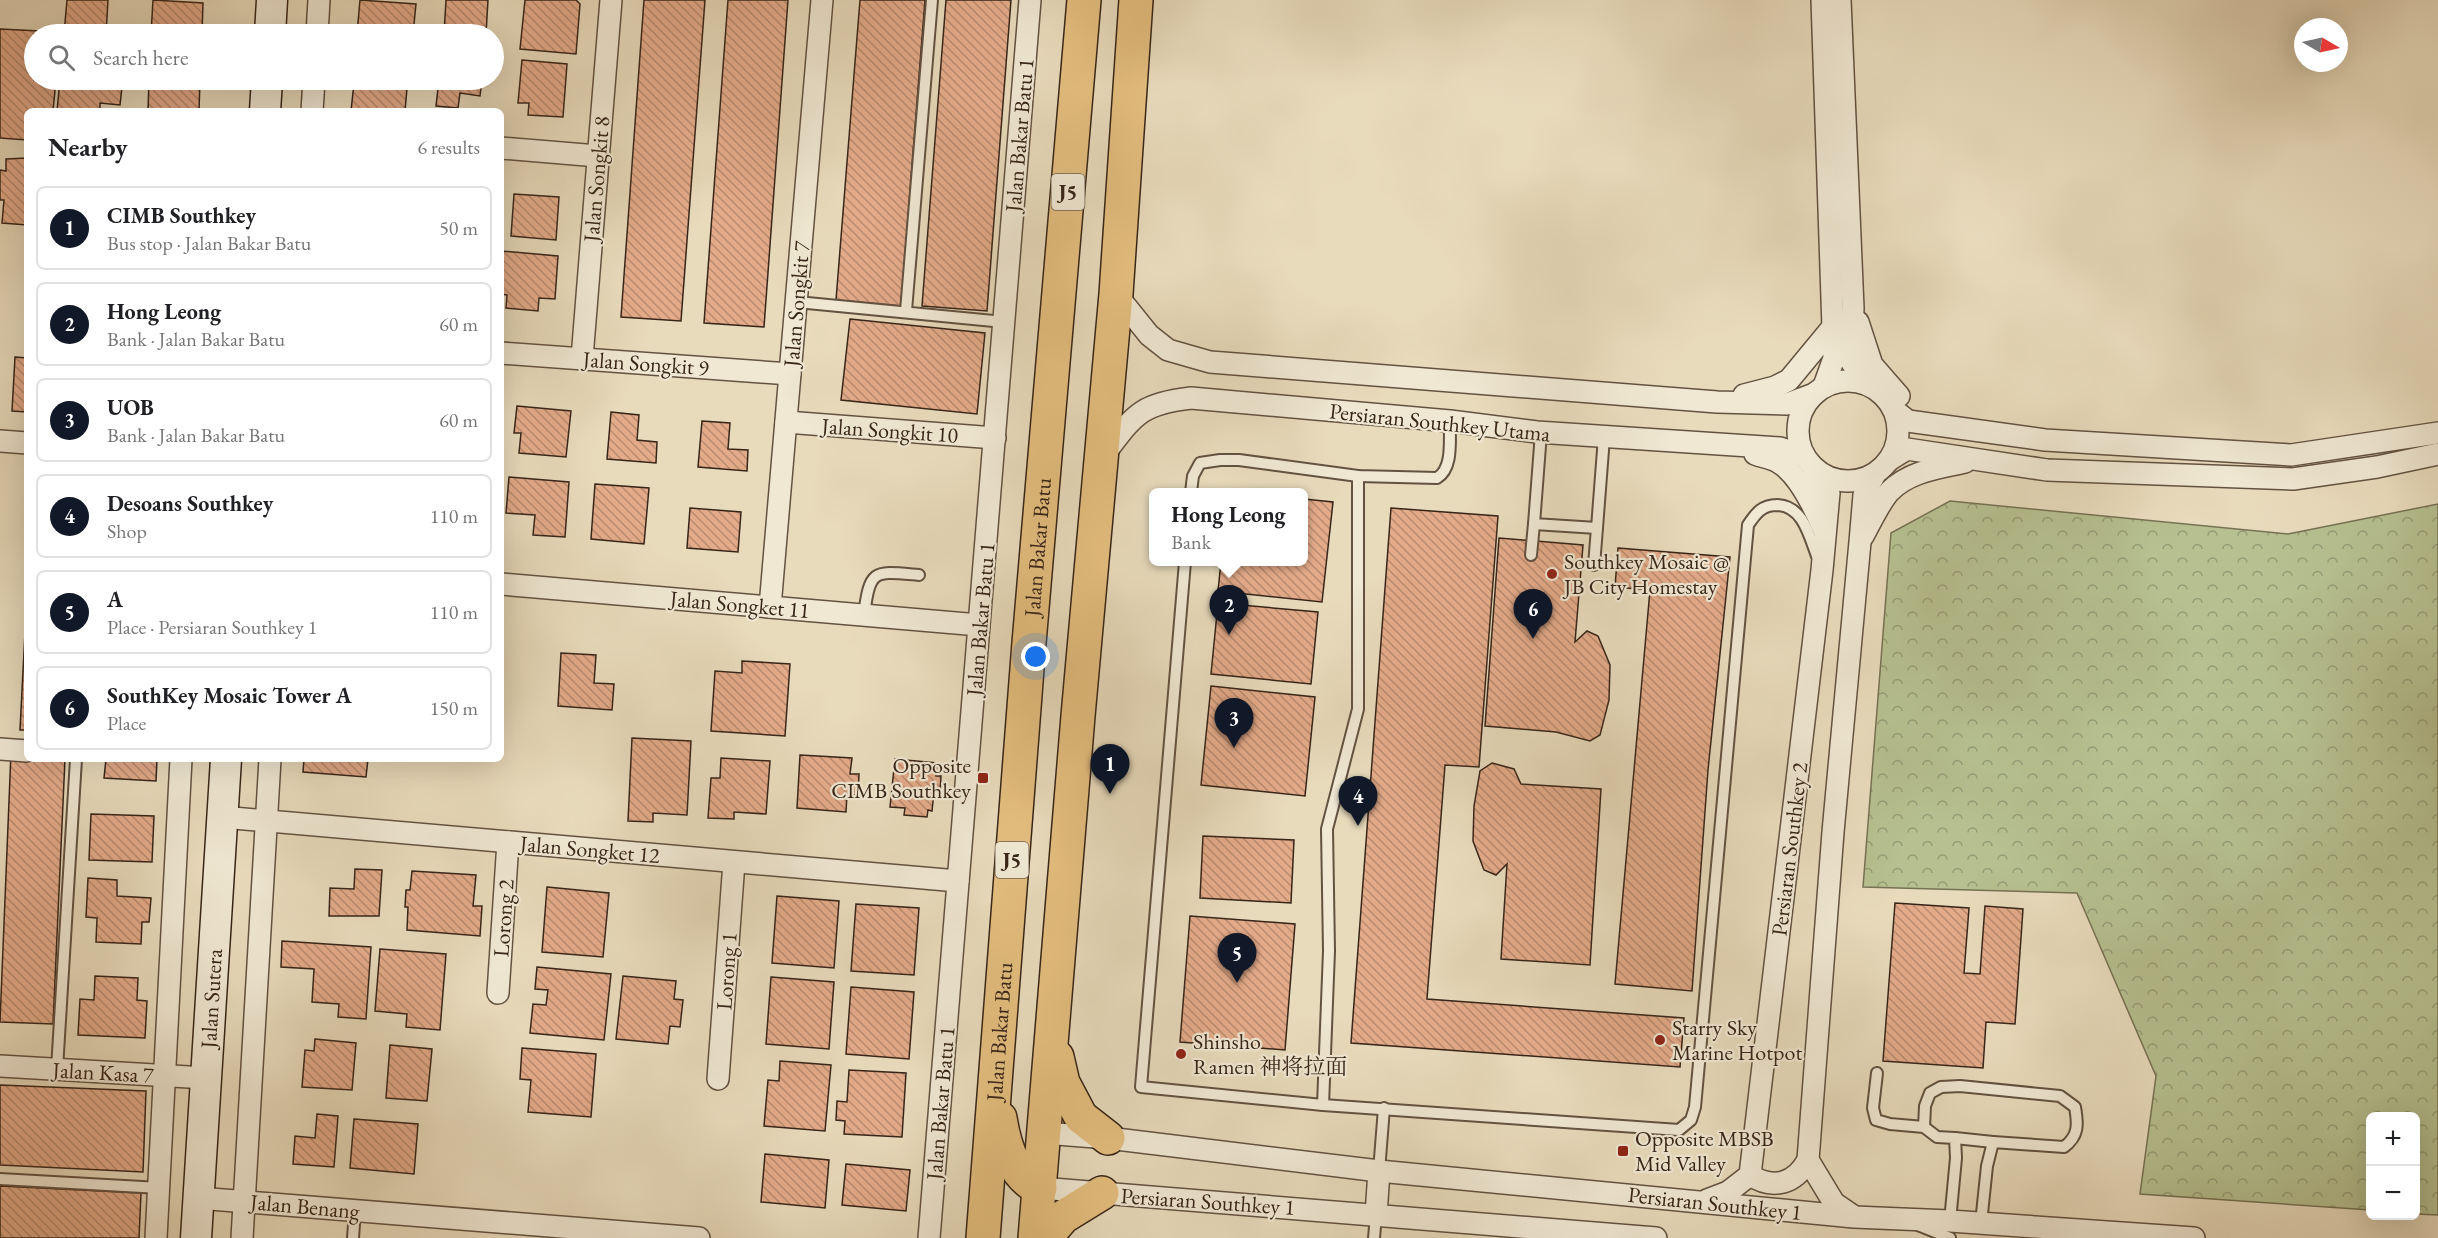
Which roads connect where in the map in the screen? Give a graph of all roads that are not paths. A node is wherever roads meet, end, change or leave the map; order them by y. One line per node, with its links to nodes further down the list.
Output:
1 (272, 0): 11 (street)
2 (319, 0): 12 (street)
3 (611, 0): 18 (street, Jalan Songkit 8)
4 (822, 0): 20 (street, Jalan Songkit 7)
5 (932, 0): 22 (lane)
6 (1030, 0): 23 (street, Jalan Bakar Batu 1)
7 (1084, 0): 79 (main road, Jalan Bakar Batu / J5)
8 (1136, 0): 19 (main road)
9 (1822, 0): 24 (street)
10 (1840, 0): 21 (street)
11 (271, 24)
12 (318, 24)
13 (266, 90): 15 (street)
14 (313, 90): 16 (street)
15 (265, 108)
16 (312, 108)
17 (504, 148): 18 (street)
18 (598, 156): 26 (street, Jalan Songkit 8)
19 (1116, 294): 30 (street, Persiaran Southkey Utama); 43 (main road)
20 (796, 302): 22 (lane); 27 (street, Jalan Songkit 7)
21 (1853, 308): 28 (street); 34 (street)
22 (906, 311): 23 (lane)
23 (1004, 322): 38 (street, Jalan Bakar Batu 1)
24 (1832, 328): 29 (street); 30 (street)
25 (504, 353): 26 (street, Jalan Songkit 9)
26 (582, 358): 27 (street, Jalan Songkit 9)
27 (790, 374): 33 (street, Jalan Songkit 7)
28 (1865, 383): 29 (street); 31 (street)
29 (1819, 390): 30 (street, Persiaran Southkey Utama); 45 (street)
30 (1717, 402)
31 (1894, 410): 34 (street); 46 (street)
32 (1450, 421): 35 (street, Persiaran Southkey Utama); 43 (street, Persiaran Southkey Utama); 47 (lane)
33 (786, 422): 38 (street, Jalan Songkit 10); 59 (street, Jalan Songkit 7)
34 (1942, 427): 36 (street)
35 (1541, 433): 37 (street, Persiaran Southkey Utama); 49 (lane)
36 (2438, 433)
37 (1604, 437): 41 (street, Persiaran Southkey Utama); 50 (lane)
38 (995, 438): 61 (street, Jalan Bakar Batu 1)
39 (0, 441): 40 (street)
40 (24, 443)
41 (1731, 446): 45 (street, Persiaran Southkey Utama); 51 (street)
42 (2438, 454): 44 (street)
43 (1100, 459): 74 (main road)
44 (1974, 460): 46 (street); 52 (street)
45 (1809, 463): 46 (street); 51 (street, Persiaran Southkey 2)
46 (1882, 467): 52 (street, Persiaran Southkey 2)
47 (1358, 476): 48 (lane); 82 (lane)
48 (1191, 488)
49 (1534, 524): 50 (lane); 53 (lane)
50 (1597, 528): 54 (lane)
51 (1825, 533): 56 (street, Persiaran Southkey 2)
52 (1860, 542): 89 (street, Persiaran Southkey 2)
53 (1532, 555)
54 (1594, 565)
55 (1185, 566): 82 (lane)
56 (1822, 570): 83 (lane); 92 (street, Persiaran Southkey 2)
57 (919, 575): 60 (lane)
58 (504, 584): 59 (street, Jalan Songket 11)
59 (770, 607): 60 (street, Jalan Songket 11)
60 (864, 615): 61 (street, Jalan Songket 11)
61 (979, 625): 72 (street, Jalan Bakar Batu 1)
62 (0, 749): 63 (street)
63 (24, 751)
64 (76, 762): 76 (lane)
65 (182, 762): 78 (street, Jalan Sutera)
66 (226, 762): 68 (street, Jalan Sutera)
67 (270, 762): 69 (street, Jalan Sutera)
68 (222, 817): 69 (street, Jalan Songket 12); 80 (street, Jalan Sutera)
69 (267, 821): 70 (street, Jalan Songket 12); 99 (street, Jalan Sutera)
70 (508, 842): 71 (street, Jalan Songket 12); 73 (street, Lorong 2)
71 (734, 862): 72 (street, Jalan Songket 12); 81 (street, Lorong 1)
72 (958, 881): 113 (street, Jalan Bakar Batu 1)
73 (498, 993)
74 (1052, 1034): 85 (main road); 86 (main road)
75 (0, 1066): 76 (street, Jalan Kasa 7)
76 (57, 1069): 78 (street, Jalan Kasa 7)
77 (1877, 1073): 84 (lane)
78 (166, 1076): 80 (street, Jalan Kasa 7); 94 (street, Jalan Sutera)
79 (996, 1077): 90 (main road); 107 (main road, Jalan Bakar Batu / J5)
80 (206, 1078): 97 (street, Jalan Sutera)
81 (718, 1079)
82 (1323, 1105): 83 (lane)
83 (1384, 1108): 91 (lane)
84 (1924, 1127): 87 (lane); 88 (lane)
85 (1044, 1133): 86 (street, Persiaran Southkey 1); 90 (main road); 95 (main road)
86 (1108, 1138): 91 (street, Persiaran Southkey 1)
87 (1955, 1138): 88 (lane); 105 (lane)
88 (1993, 1142): 103 (lane)
89 (1808, 1160): 92 (street); 102 (street)
90 (1014, 1161): 95 (main road); 107 (main road)
91 (1379, 1171): 98 (street, Persiaran Southkey 1); 101 (street)
92 (1750, 1175): 98 (street)
93 (0, 1179): 94 (lane)
94 (160, 1188): 108 (street, Jalan Sutera)
95 (1040, 1188): 96 (street, Persiaran Southkey 1); 114 (main road)
96 (1102, 1193): 101 (street, Persiaran Southkey 1); 115 (main road)
97 (198, 1198): 99 (street, Jalan Benang); 109 (street, Jalan Sutera)
98 (1701, 1201): 102 (street, Persiaran Southkey 1)
99 (245, 1202): 100 (street, Jalan Benang); 110 (street, Jalan Sutera)
100 (355, 1210): 104 (street, Jalan Benang); 111 (lane)
101 (1376, 1215): 116 (lane); 117 (street, Persiaran Southkey 1)
102 (1854, 1217): 105 (street, Persiaran Southkey 1)
103 (1981, 1223): 105 (street, Persiaran Southkey 1); 118 (street, Persiaran Southkey 1)
104 (477, 1229): 106 (street, Jalan Benang)
105 (1950, 1229)
106 (596, 1234): 112 (street, Jalan Benang)
107 (983, 1237)
108 (156, 1238)
109 (196, 1238)
110 (242, 1238)
111 (353, 1238)
112 (699, 1238)
113 (929, 1238)
114 (1035, 1238)
115 (1045, 1238)
116 (1374, 1238)
117 (1656, 1238)
118 (2194, 1238)

